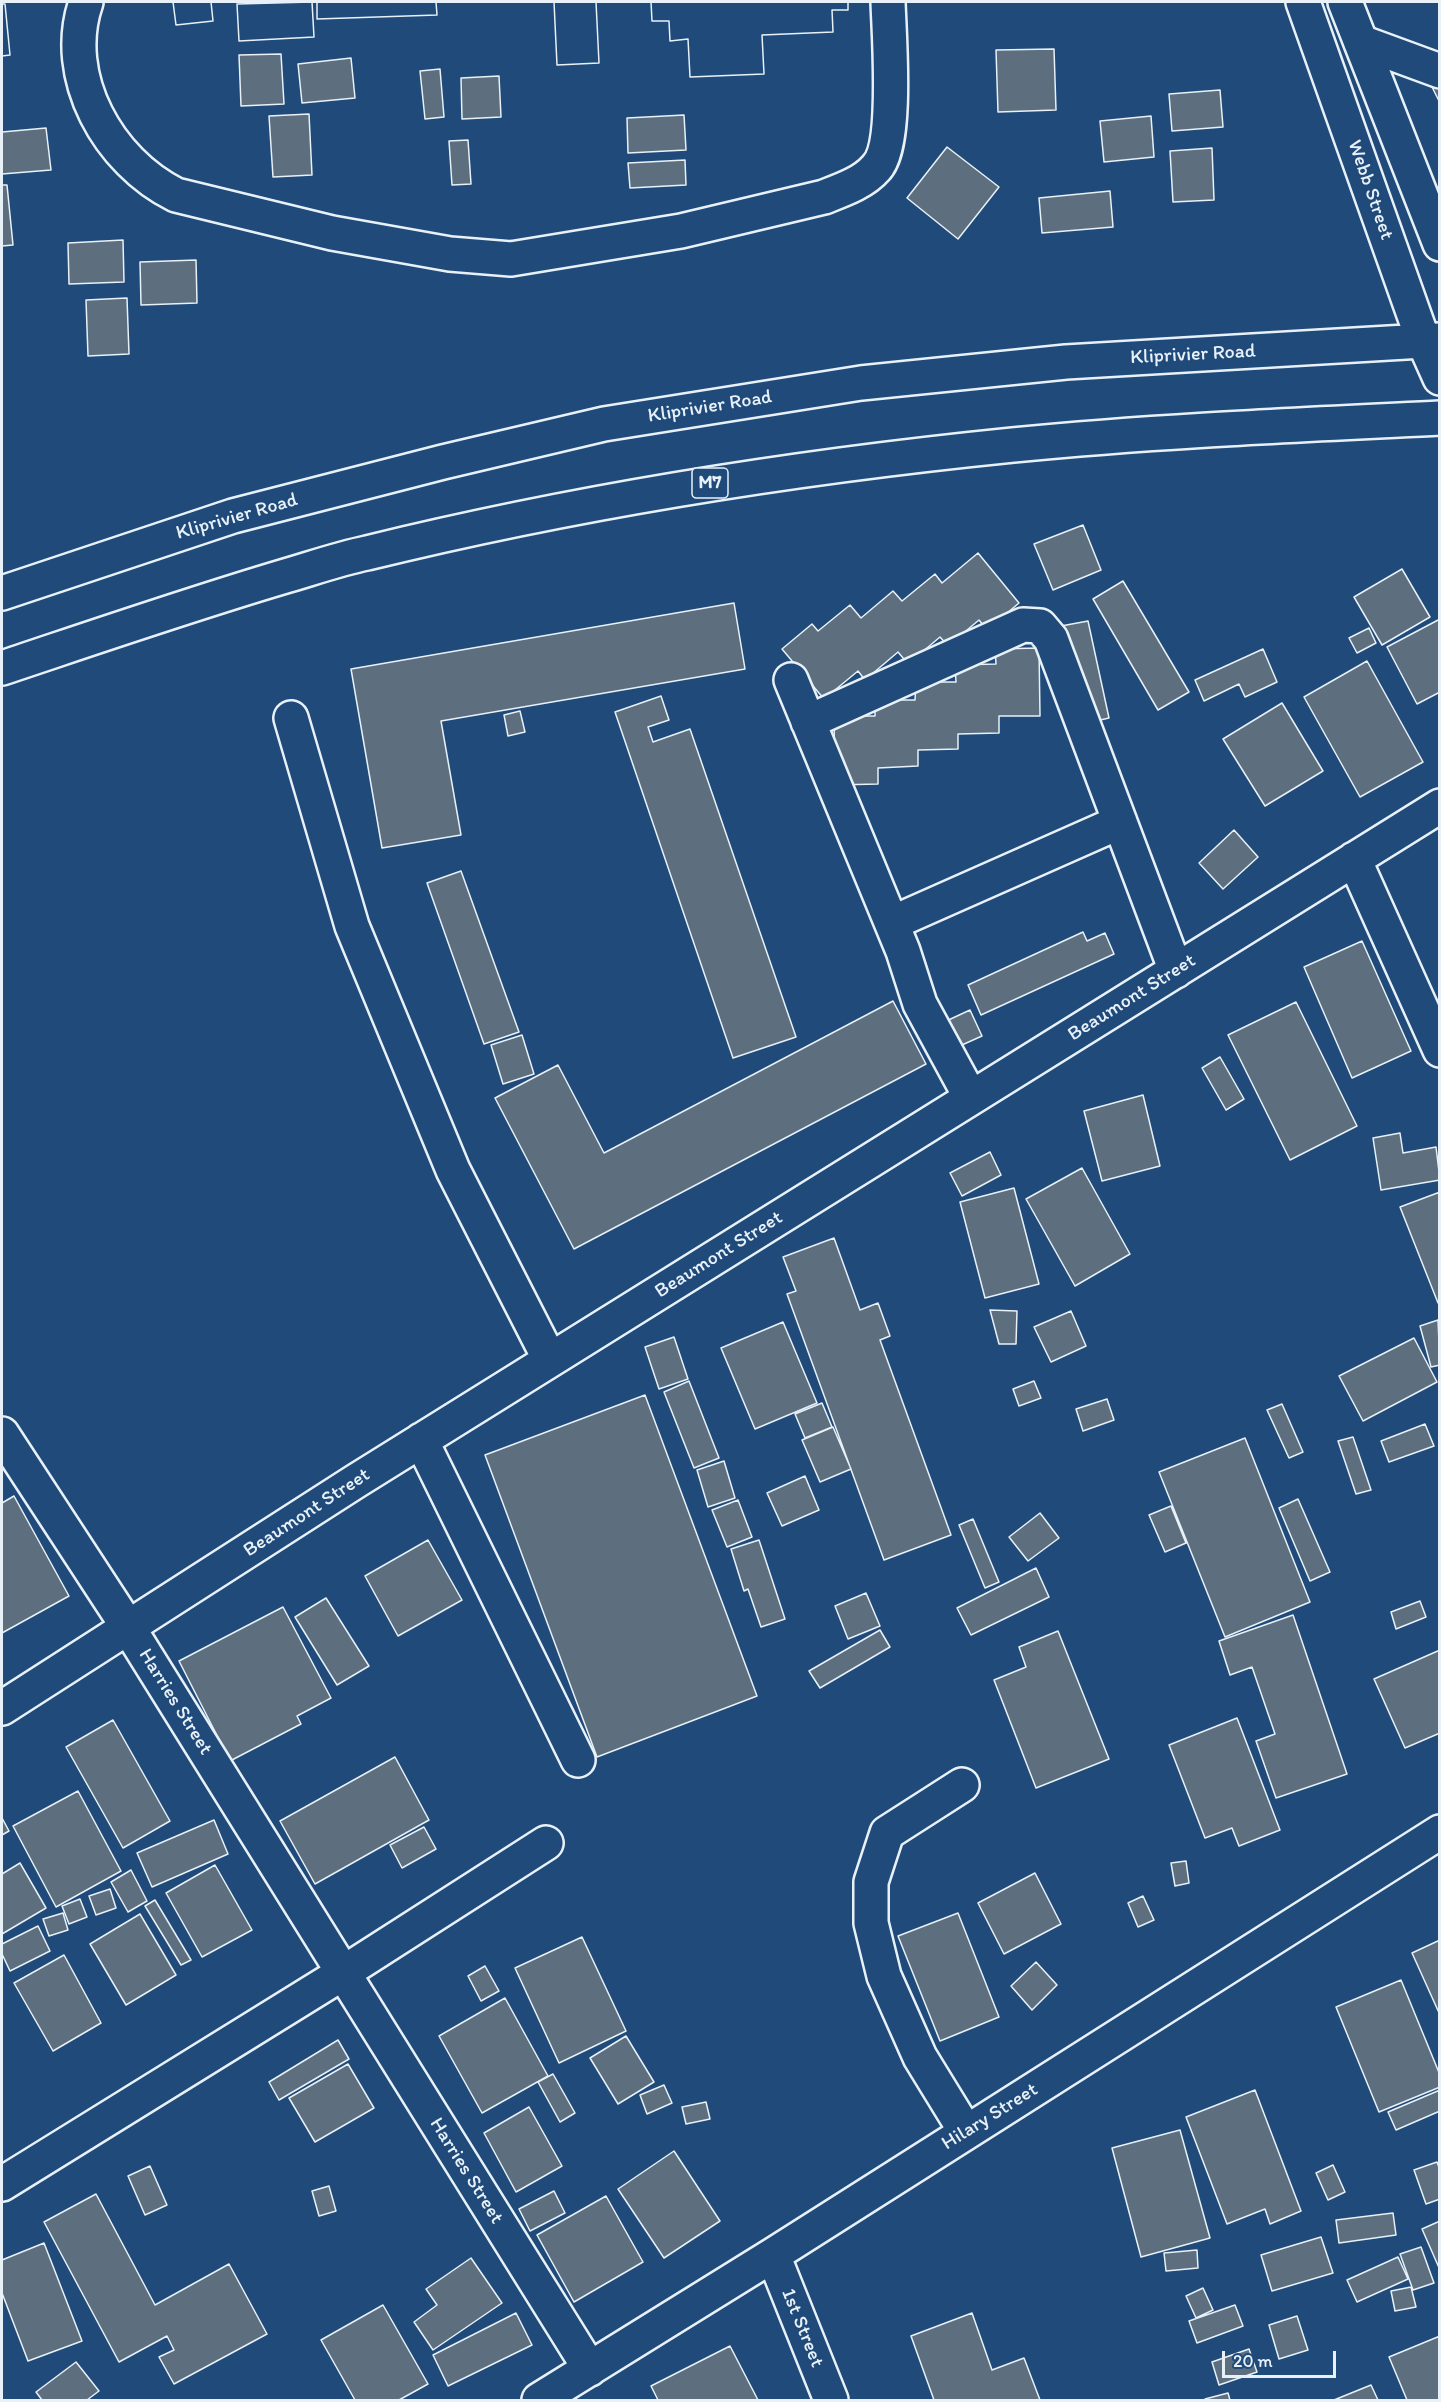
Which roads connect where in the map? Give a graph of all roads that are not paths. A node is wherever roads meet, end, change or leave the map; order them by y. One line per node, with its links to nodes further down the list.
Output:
1 (86, 2): 2 (street)
2 (888, 2)
3 (1303, 2): 8 (street, Webb Street)
4 (1346, 2): 5 (street)
5 (1361, 42): 6 (street); 7 (street)
6 (1439, 70)
7 (1440, 244)
8 (1431, 340): 9 (street, Webb Street); 11 (street, Kliprivier Road)
9 (1440, 378)
10 (1440, 418): 12 (street, M7)
11 (2, 593)
12 (2, 668)
13 (791, 680): 15 (street)
14 (291, 718): 23 (street)
15 (808, 722): 17 (street); 19 (street)
16 (1440, 806): 18 (street, Beaumont Street)
17 (1120, 822): 19 (street); 20 (street)
18 (1354, 859): 20 (street, Beaumont Street); 21 (street)
19 (892, 924): 22 (street)
20 (1176, 971): 22 (street, Beaumont Street)
21 (1440, 1050)
22 (971, 1098): 23 (street, Beaumont Street)
23 (550, 1360): 25 (street, Beaumont Street)
24 (2, 1434): 26 (street, Harries Street)
25 (421, 1440): 26 (street, Beaumont Street); 28 (street)
26 (128, 1627): 27 (street, Beaumont Street); 32 (street, Harries Street)
27 (2, 1708)
28 (578, 1760)
29 (962, 1785): 33 (street)
30 (1440, 1832): 33 (street, Hilary Street)
31 (546, 1843): 32 (street)
32 (343, 1973): 34 (street); 36 (street, Harries Street)
33 (966, 2132): 35 (street, Hilary Street)
34 (2, 2184)
35 (773, 2255): 36 (street, Hilary Street); 38 (street, 1st Street)
36 (590, 2368): 37 (street, Hilary Street)
37 (539, 2400)
38 (831, 2400)

